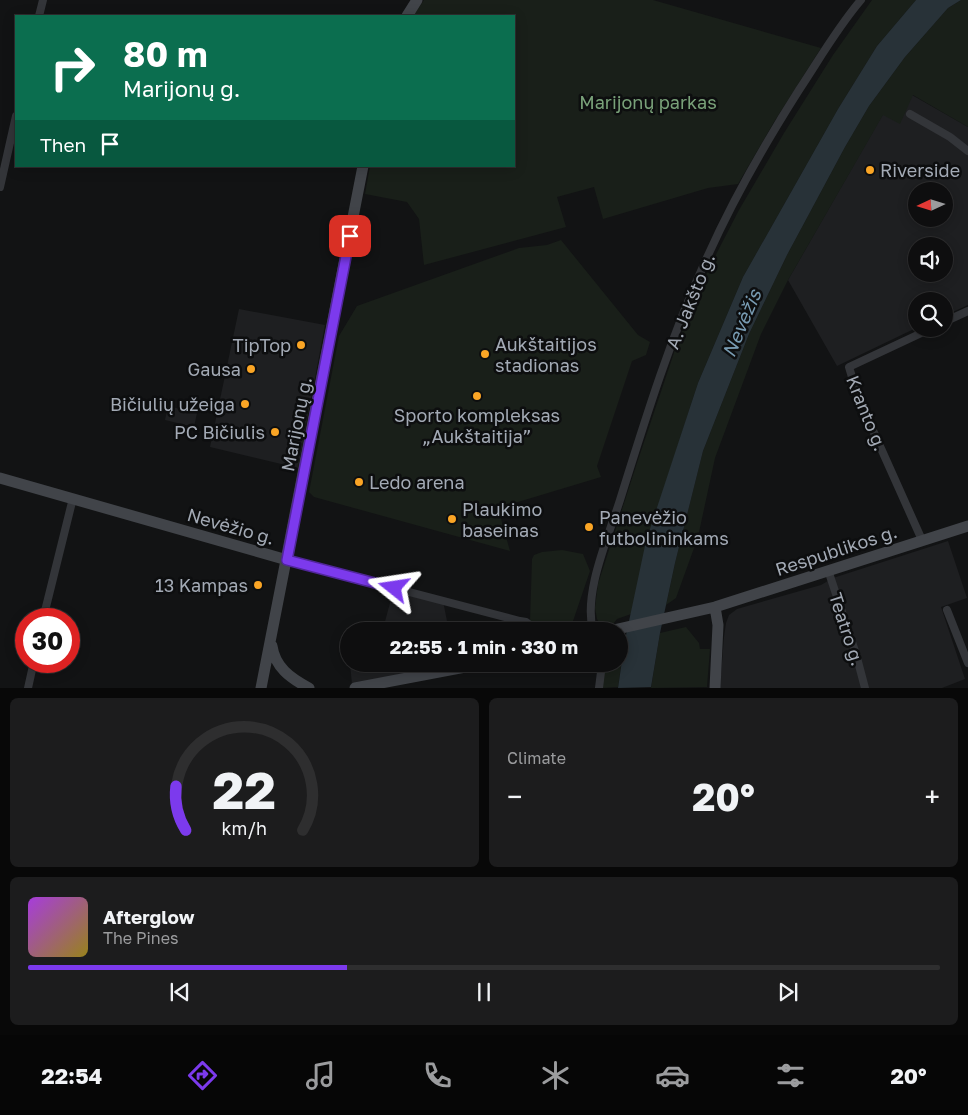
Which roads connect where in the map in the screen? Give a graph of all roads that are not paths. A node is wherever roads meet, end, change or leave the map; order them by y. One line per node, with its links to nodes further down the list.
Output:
1 (43, 0): 4 (street)
2 (417, 0): 5 (main road)
3 (861, 0): 24 (street, A. Jakšto g.)
4 (39, 15)
5 (408, 15)
6 (910, 114): 8 (street)
7 (15, 120): 10 (street)
8 (968, 151)
9 (363, 167): 18 (main road, Marijonų g.)
10 (0, 187)
11 (968, 311): 12 (street)
12 (953, 318)
13 (913, 337): 17 (street, Kranto g.)
14 (0, 478): 15 (main road, Nevėžio g.)
15 (73, 498): 18 (main road, Nevėžio g.); 21 (street)
16 (968, 526): 17 (main road, Respublikos g.)
17 (922, 540): 19 (main road, Respublikos g.)
18 (287, 560): 23 (street, Nevėžio g.); 26 (main road, Marijonų g.)
19 (828, 570): 20 (main road, Respublikos g.); 38 (street, Teatro g.)
20 (715, 607): 25 (main road, Respublikos g.); 37 (main road)
21 (46, 608)
22 (947, 610): 27 (street)
23 (526, 622)
24 (590, 622)
25 (628, 627)
26 (271, 642): 33 (main road, Marijonų g.); 34 (main road)
27 (968, 663)
28 (451, 672): 31 (main road)
29 (601, 672): 36 (street)
30 (31, 673): 32 (street)
31 (410, 683): 35 (main road)
32 (28, 688)
33 (261, 688)
34 (308, 688)
35 (355, 688)
36 (599, 688)
37 (715, 688)
38 (865, 688)

